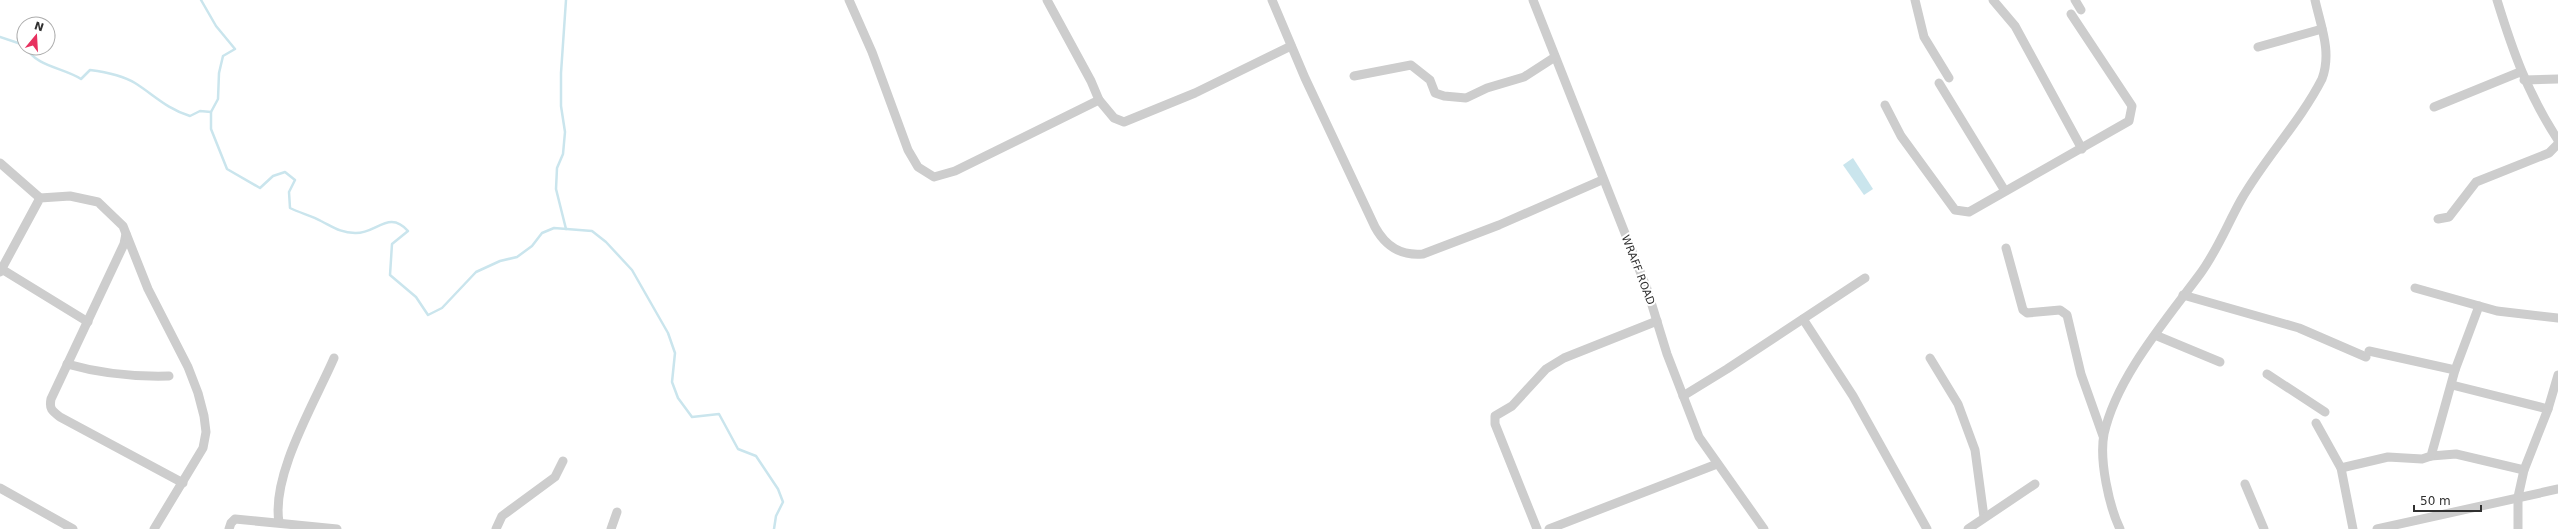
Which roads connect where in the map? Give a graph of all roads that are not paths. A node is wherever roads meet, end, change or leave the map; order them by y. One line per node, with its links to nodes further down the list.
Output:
1 (849, 0): 21 (street)
2 (1047, 0): 21 (street)
3 (1272, 0): 13 (street)
4 (1533, 0): 15 (street, WRAFF ROAD)
5 (1915, 0): 18 (street)
6 (1993, 0): 26 (street)
7 (2075, 0): 10 (street)
8 (2315, 0): 12 (street)
9 (2497, 0): 17 (street)
10 (2080, 10)
11 (2071, 14): 26 (street)
12 (2322, 29): 14 (street); 37 (street)
13 (1291, 46): 21 (street); 28 (street)
14 (2258, 47)
15 (1555, 57): 16 (street); 28 (street, WRAFF ROAD)
16 (1354, 76)
17 (2522, 76): 19 (street); 23 (street); 24 (street)
18 (1949, 78)
19 (2558, 79)
20 (1939, 83): 29 (street)
21 (1099, 100)
22 (1885, 105): 29 (street)
23 (2434, 107)
24 (2558, 140)
25 (2558, 144): 31 (street)
26 (2082, 149): 29 (street)
27 (0, 163): 30 (street)
28 (1602, 180): 41 (street, WRAFF ROAD)
29 (2005, 191)
30 (40, 198): 32 (street); 34 (street)
31 (2438, 219)
32 (126, 234): 42 (street); 63 (street)
33 (2006, 248): 57 (street)
34 (1, 269): 42 (street)
35 (1865, 278): 40 (street)
36 (2415, 288): 38 (street)
37 (2183, 295): 43 (street); 48 (street)
38 (2479, 306): 39 (street); 48 (street)
39 (2558, 318)
40 (1803, 319): 53 (street); 81 (street)
41 (1656, 321): 53 (street, WRAFF ROAD); 78 (street)
42 (88, 322): 47 (street)
43 (2155, 335): 46 (street); 57 (street)
44 (334, 358): 71 (street)
45 (1930, 358): 70 (street)
46 (2220, 362)
47 (67, 364): 51 (street); 63 (street)
48 (2455, 370): 52 (street)
49 (2267, 374): 55 (street)
50 (2558, 374): 54 (street)
51 (169, 376)
52 (2452, 386): 54 (street); 58 (street)
53 (1683, 396): 60 (street, WRAFF ROAD)
54 (2548, 409): 62 (street)
55 (2325, 412)
56 (2316, 423): 61 (street)
57 (2103, 436): 83 (street)
58 (2431, 456): 61 (street); 62 (street)
59 (563, 461): 76 (street)
60 (1717, 464): 79 (street); 80 (street, WRAFF ROAD)
61 (2341, 468): 85 (street)
62 (2524, 470): 68 (street)
63 (183, 483): 73 (street)
64 (2035, 484): 70 (street)
65 (2246, 484): 84 (street)
66 (0, 488): 72 (street)
67 (2558, 489): 68 (street)
68 (2518, 497): 86 (street); 87 (street)
69 (617, 512): 77 (street)
70 (1984, 517): 82 (street)
71 (279, 522): 74 (street); 75 (street)
72 (73, 529)
73 (154, 529)
74 (229, 529)
75 (337, 529)
76 (496, 529)
77 (611, 529)
78 (1537, 529)
79 (1549, 529)
80 (1764, 529)
81 (1927, 529)
82 (1968, 529)
83 (2120, 529)
84 (2264, 529)
85 (2353, 529)
86 (2377, 529)
87 (2518, 529)

